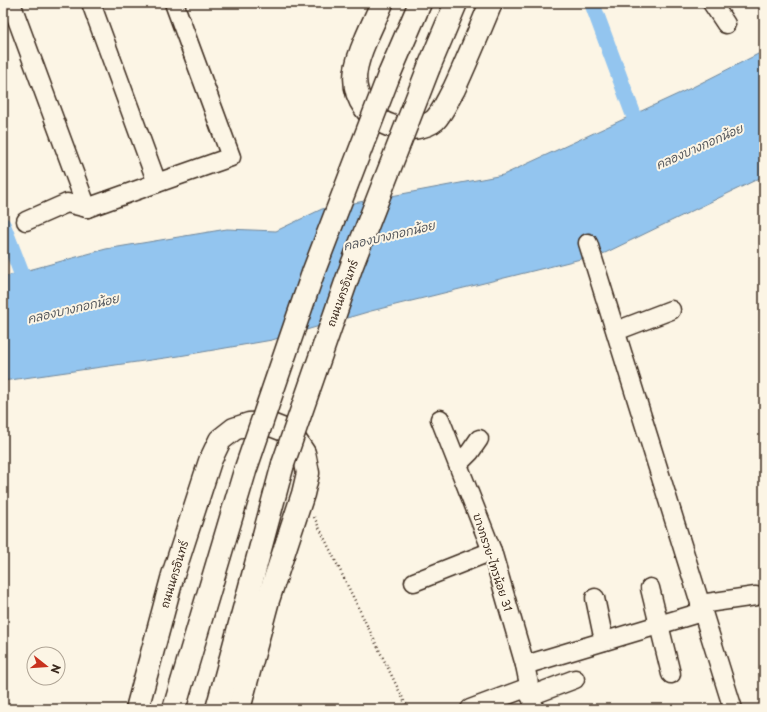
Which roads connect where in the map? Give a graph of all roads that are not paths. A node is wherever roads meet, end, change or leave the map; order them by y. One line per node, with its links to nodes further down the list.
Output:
1 (11, 3): 11 (street)
2 (91, 3): 10 (street)
3 (174, 3): 10 (street)
4 (382, 3): 7 (main road)
5 (420, 3): 32 (main road, bridge)
6 (456, 3): 33 (main road, ถนนนครอินทร์, bridge)
7 (491, 3)
8 (712, 3): 9 (street)
9 (726, 24)
10 (157, 183): 11 (street)
11 (87, 208): 12 (street)
12 (26, 221)
13 (588, 243): 15 (street)
14 (671, 310): 15 (street)
15 (616, 331): 24 (street)
16 (440, 419): 18 (street, บางกรวย-ไทรน้อย 31)
17 (479, 438): 18 (street)
18 (458, 464): 19 (street, บางกรวย-ไทรน้อย 31)
19 (492, 551): 20 (street); 27 (street, บางกรวย-ไทรน้อย 31)
20 (414, 582)
21 (650, 588): 25 (street)
22 (756, 596): 24 (street)
23 (595, 598): 26 (street)
24 (701, 608): 25 (street); 36 (street)
25 (658, 625): 26 (street); 28 (street)
26 (604, 642): 27 (street)
27 (525, 665): 30 (street, บางกรวย-ไทรน้อย 31)
28 (671, 674)
29 (575, 679): 30 (street)
30 (531, 697): 35 (street)
31 (136, 709): 34 (main road, ถนนนครอินทร์)
32 (174, 709)
33 (218, 709)
34 (239, 709)
35 (470, 709)
36 (733, 709)

